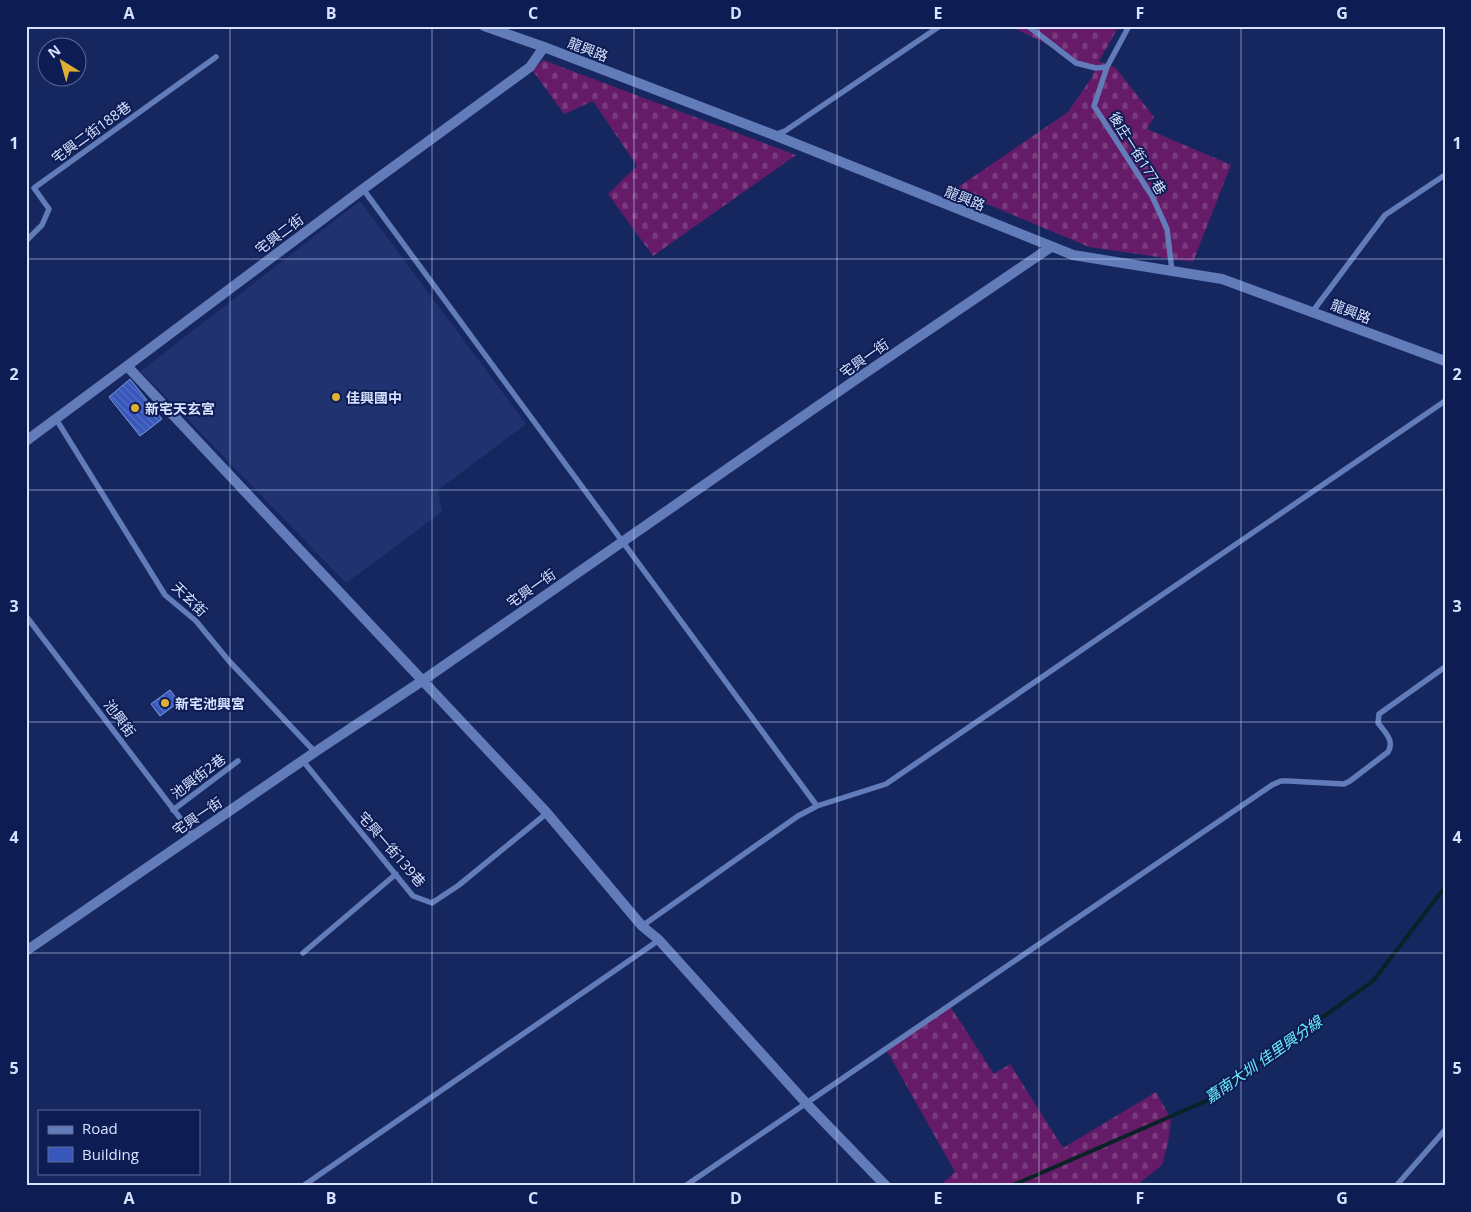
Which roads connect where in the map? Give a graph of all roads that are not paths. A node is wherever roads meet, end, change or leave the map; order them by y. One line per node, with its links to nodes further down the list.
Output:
1 (484, 26): 5 (street, 龍興路)
2 (940, 26): 8 (lane)
3 (1028, 26): 7 (lane)
4 (1129, 26): 7 (lane, 後庄一街177巷)
5 (544, 47): 8 (street, 龍興路); 10 (street, 宅興二街)
6 (216, 57): 11 (lane, 宅興二街188巷)
7 (1107, 67): 13 (lane, 後庄一街177巷)
8 (774, 135): 12 (street, 龍興路)
9 (1445, 175): 14 (lane)
10 (362, 189): 16 (street, 宅興二街); 20 (lane)
11 (26, 241)
12 (1051, 247): 13 (street, 龍興路); 20 (street, 宅興一街)
13 (1172, 271): 14 (street, 龍興路)
14 (1313, 311): 15 (street, 龍興路)
15 (1445, 361)
16 (126, 366): 18 (street, 宅興二街); 23 (street)
17 (1445, 401): 27 (lane)
18 (56, 419): 19 (street, 宅興二街); 24 (lane, 天玄街)
19 (26, 441)
20 (623, 542): 23 (street, 宅興一街); 27 (lane)
21 (26, 616): 28 (lane, 池興街)
22 (1445, 667): 36 (lane)
23 (422, 680): 24 (street, 宅興一街); 29 (street)
24 (315, 752): 26 (street, 宅興一街)
25 (238, 761): 28 (lane, 池興街2巷)
26 (303, 761): 30 (street, 宅興一街); 31 (lane, 宅興一街139巷)
27 (817, 806): 32 (lane)
28 (174, 810): 30 (lane, 池興街)
29 (547, 813): 31 (lane, 宅興一街139巷); 32 (street)
30 (193, 835): 34 (street, 宅興一街)
31 (396, 874): 35 (lane)
32 (642, 926): 33 (street)
33 (658, 940): 36 (street); 38 (lane)
34 (26, 951)
35 (304, 953)
36 (805, 1102): 39 (lane); 40 (street)
37 (1445, 1130): 41 (lane)
38 (303, 1186)
39 (685, 1186)
40 (886, 1186)
41 (1396, 1186)

